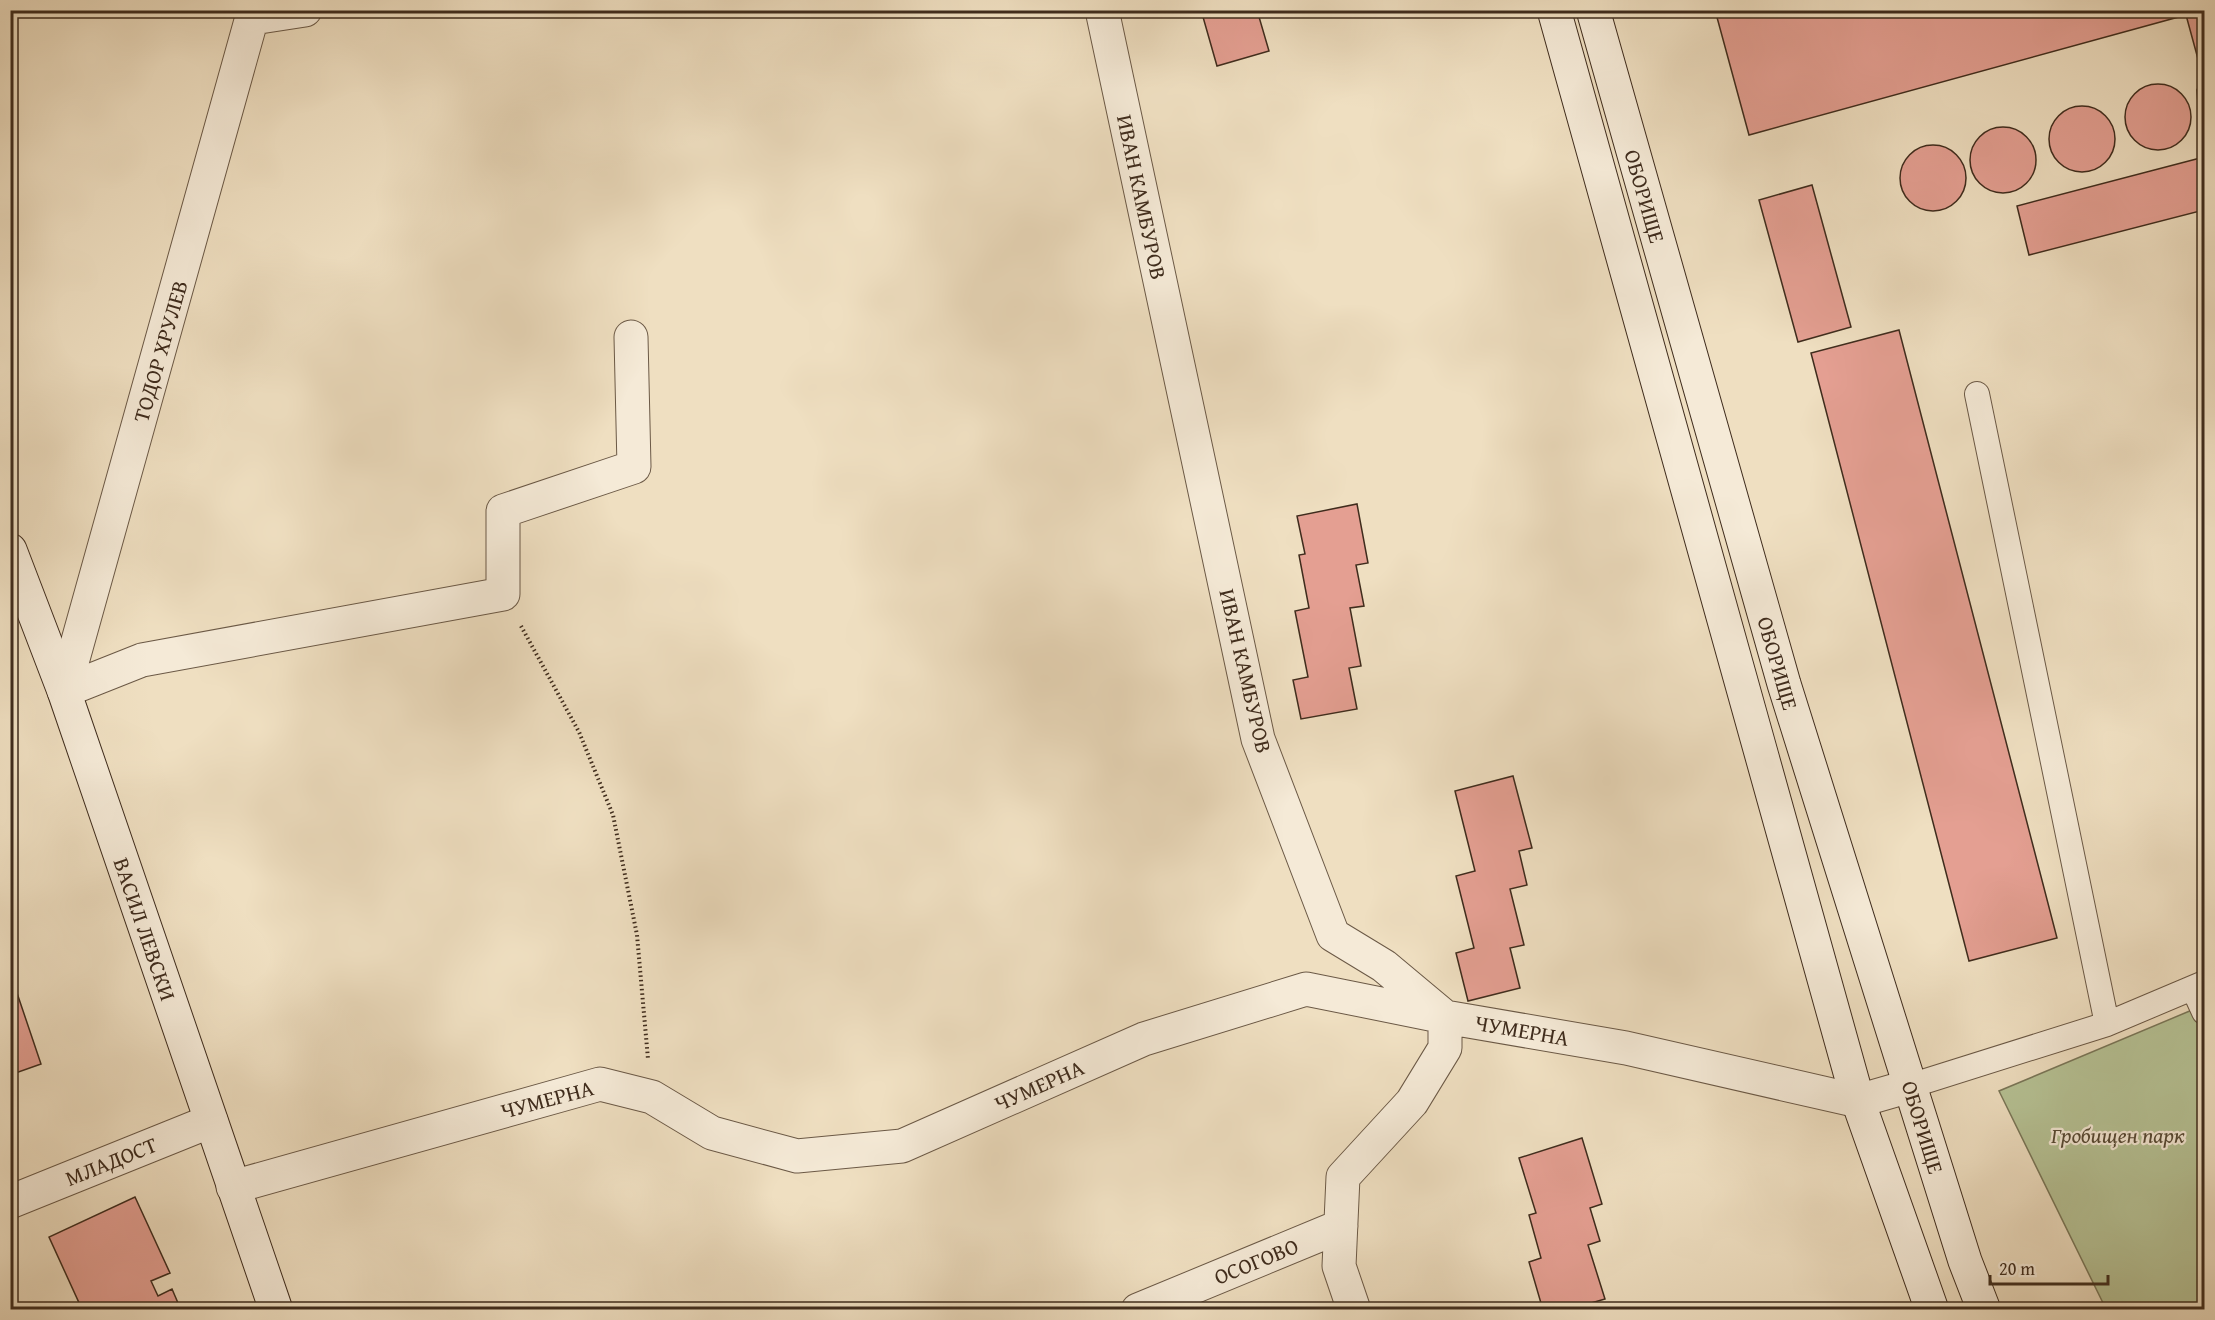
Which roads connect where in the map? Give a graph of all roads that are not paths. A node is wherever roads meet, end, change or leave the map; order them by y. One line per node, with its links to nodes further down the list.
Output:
1 (305, 10): 5 (street)
2 (1102, 10): 12 (street, ИВАН КАМБУРОВ)
3 (1554, 10): 15 (street, ОБОРИЩЕ)
4 (1593, 10): 14 (street, ОБОРИЩЕ)
5 (253, 14): 9 (street, ТОДОР ХРУЛЕВ)
6 (631, 337): 9 (street)
7 (1977, 394): 13 (lane)
8 (10, 550): 9 (street, ВАСИЛ ЛЕВСКИ)
9 (64, 691): 16 (street, ВАСИЛ ЛЕВСКИ)
10 (2199, 985): 11 (lane); 13 (lane)
11 (2205, 1012)
12 (1445, 1017): 15 (street, ЧУМЕРНА); 17 (street, ЧУМЕРНА); 19 (street)
13 (2107, 1024): 14 (lane)
14 (1910, 1086): 15 (street); 24 (street, ОБОРИЩЕ)
15 (1858, 1101): 23 (street, ОБОРИЩЕ)
16 (211, 1121): 17 (street, ВАСИЛ ЛЕВСКИ); 18 (street, МЛАДОСТ)
17 (233, 1187): 20 (street, ВАСИЛ ЛЕВСКИ)
18 (10, 1202)
19 (1341, 1226): 21 (street, ОСОГОВО); 22 (street)
20 (276, 1310)
21 (1138, 1310)
22 (1354, 1310)
23 (1932, 1310)
24 (1984, 1310)

